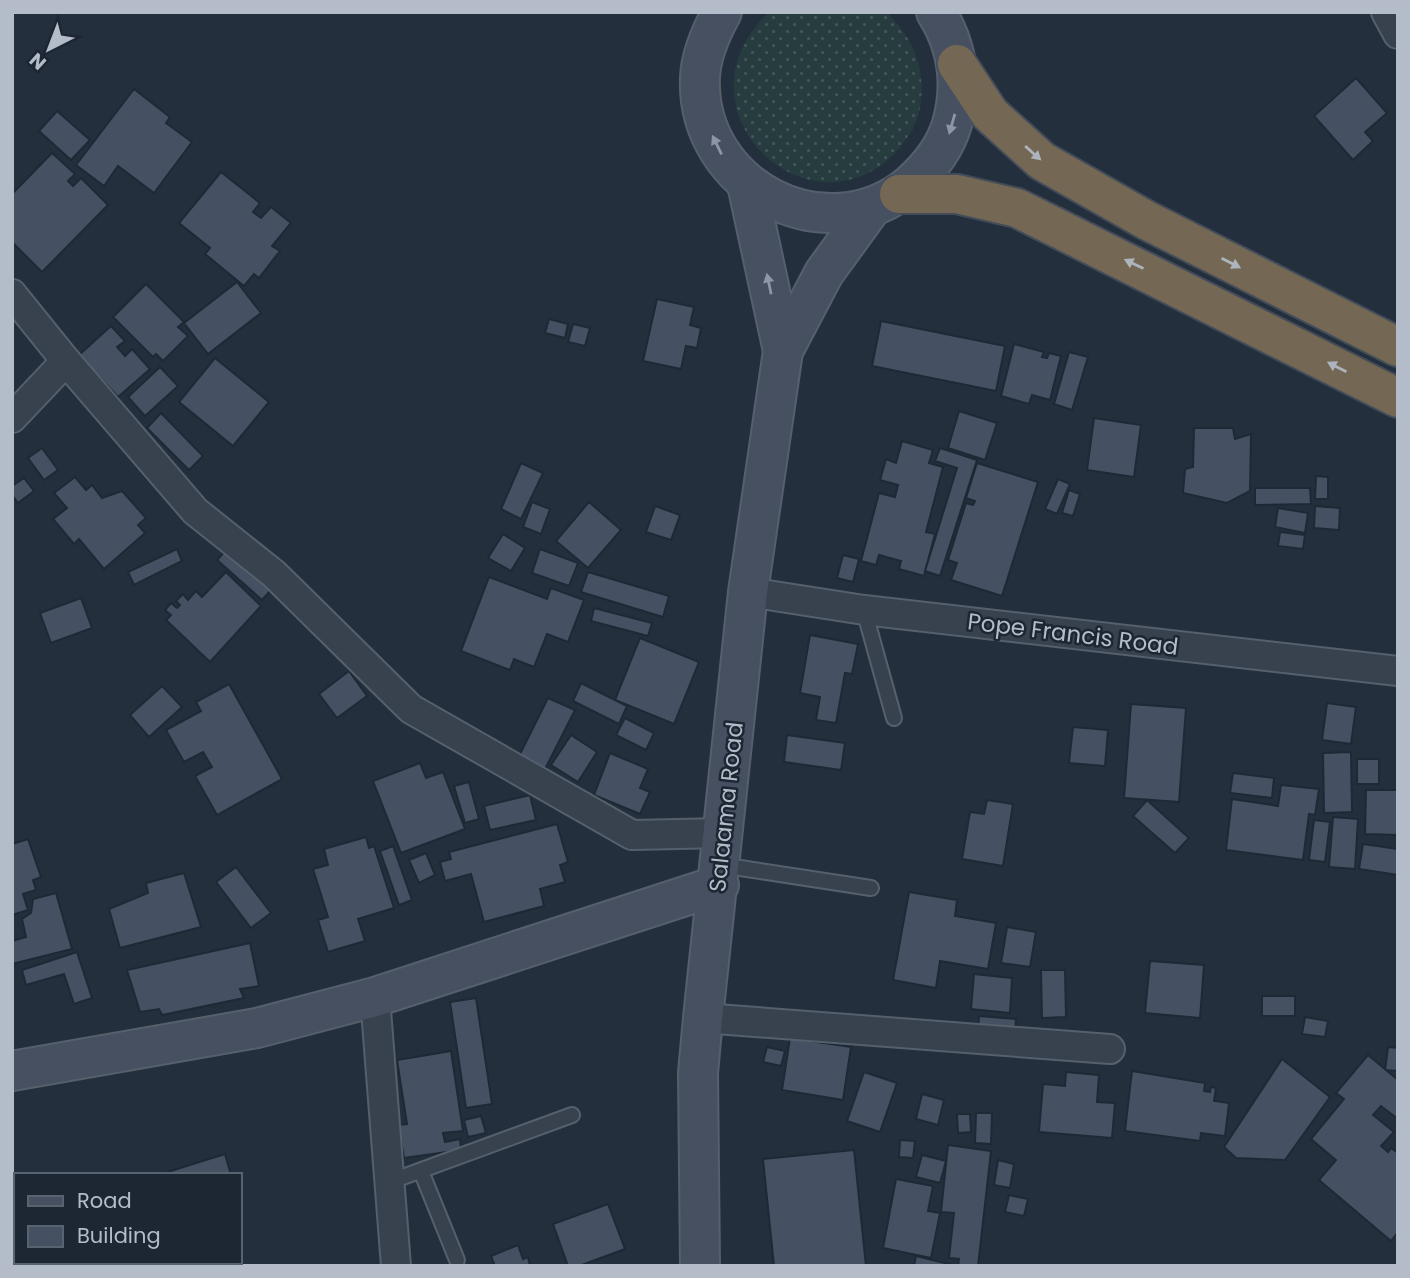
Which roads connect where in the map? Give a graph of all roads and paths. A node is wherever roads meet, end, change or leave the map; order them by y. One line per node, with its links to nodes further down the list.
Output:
1 (1386, 12): 4 (street)
2 (709, 21): 5 (main road, one-way to 2)
3 (948, 30): 6 (main road, Salaama Road, one-way to 6); 8 (highway, one-way to 8)
4 (1398, 34)
5 (747, 184): 6 (main road); 9 (main road, Salaama Road, one-way to 5)
6 (885, 200): 9 (main road, Salaama Road); 11 (highway, one-way to 6)
7 (12, 294): 10 (street)
8 (1398, 347)
9 (783, 351): 13 (main road, Salaama Road)
10 (65, 361): 12 (street); 17 (street)
11 (1398, 398)
12 (12, 418)
13 (748, 592): 14 (street, Pope Francis Road); 17 (main road, Salaama Road)
14 (864, 610): 15 (street, Pope Francis Road); 16 (lane)
15 (1398, 671)
16 (894, 718)
17 (721, 861): 18 (lane); 19 (main road); 20 (main road, Salaama Road)
18 (870, 888)
19 (375, 998): 22 (main road); 25 (street)
20 (703, 1018): 21 (street); 28 (main road, Salaama Road)
21 (1110, 1049)
22 (12, 1071)
23 (572, 1115): 24 (lane)
24 (421, 1171): 25 (lane); 26 (lane)
25 (389, 1182): 27 (street)
26 (457, 1260)
27 (396, 1266)
28 (700, 1266)

